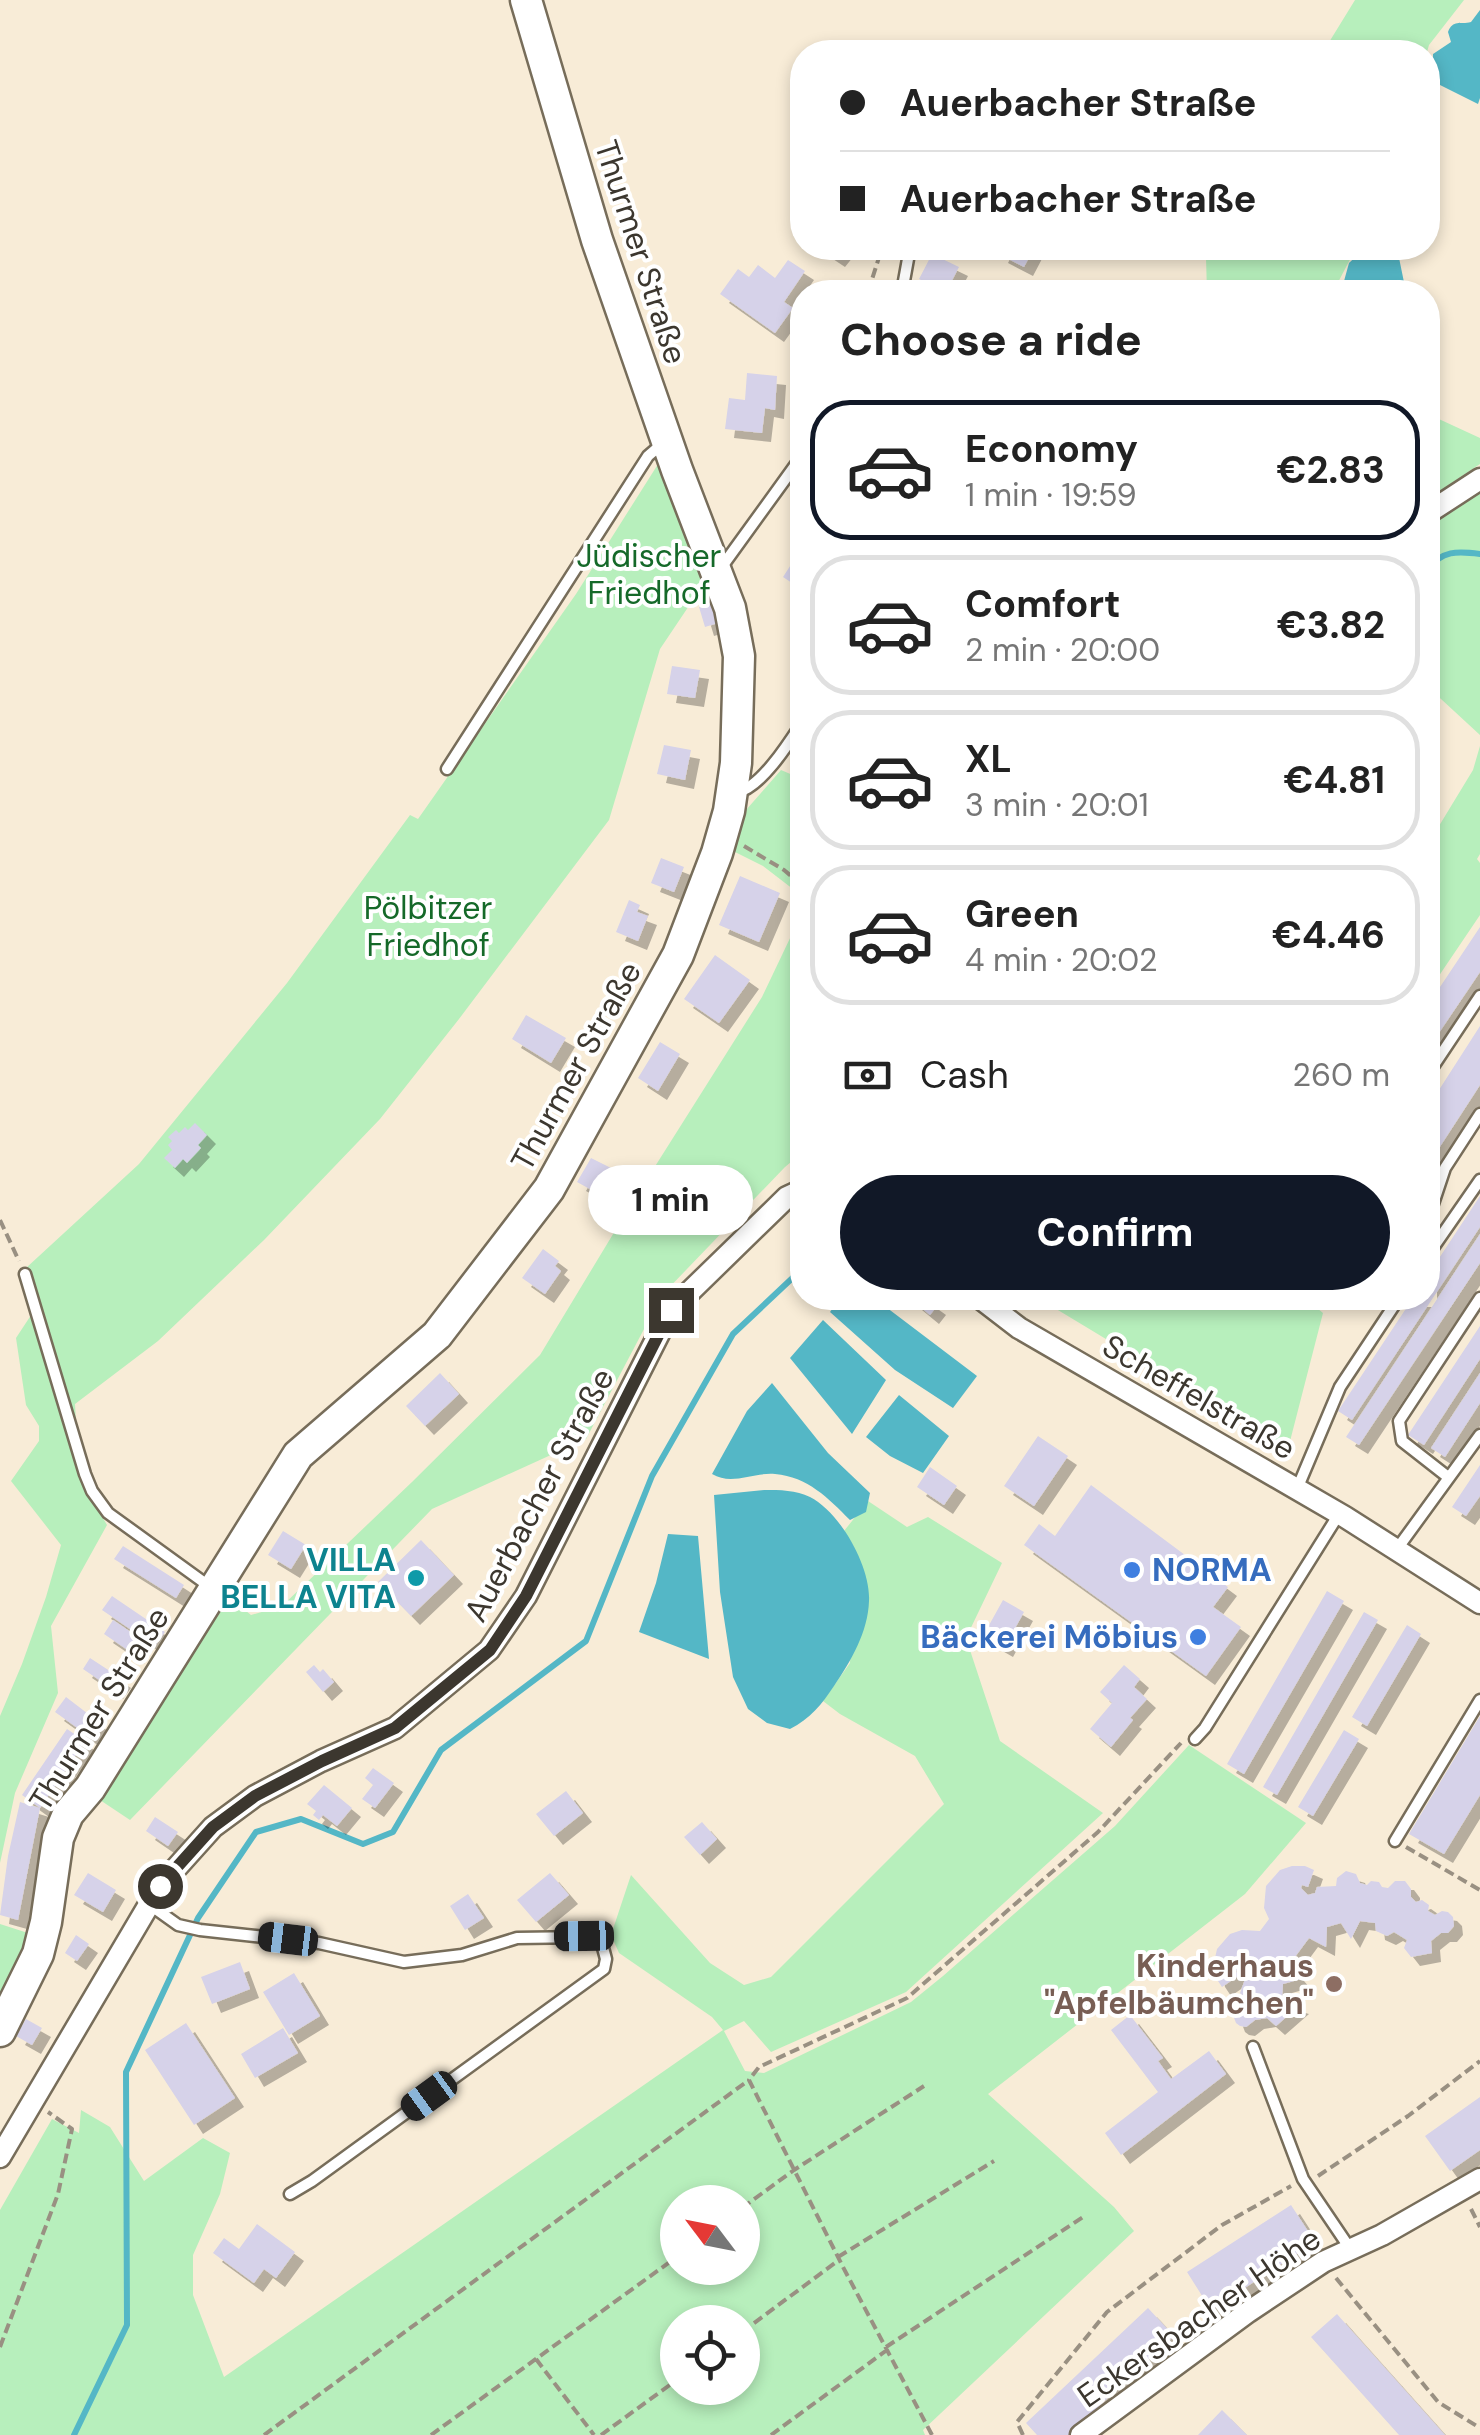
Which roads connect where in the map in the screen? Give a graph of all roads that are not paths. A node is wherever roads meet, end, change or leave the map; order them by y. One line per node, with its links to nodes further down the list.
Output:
1 (526, 0): 2 (street, Thurmer Straße)
2 (667, 440): 6 (street, Thurmer Straße); 8 (lane)
3 (790, 473): 6 (lane)
4 (1480, 479): 5 (street)
5 (1440, 505)
6 (715, 569): 9 (street, Thurmer Straße)
7 (790, 742): 9 (lane)
8 (446, 769)
9 (732, 793): 26 (street, Thurmer Straße)
10 (1480, 996): 11 (lane)
11 (1440, 1056)
12 (1480, 1114): 14 (lane)
13 (1480, 1180): 16 (lane)
14 (1440, 1183)
15 (790, 1196): 31 (street, Auerbacher Straße)
16 (1440, 1237)
17 (25, 1274): 26 (lane)
18 (1480, 1298): 22 (lane)
19 (996, 1310): 23 (street, Scheffelstraße)
20 (1390, 1310): 23 (lane)
21 (1480, 1435): 22 (lane)
22 (1448, 1477): 25 (lane)
23 (1297, 1489): 24 (street, Scheffelstraße)
24 (1339, 1514): 25 (street, Scheffelstraße); 29 (lane)
25 (1396, 1550): 27 (street, Scheffelstraße)
26 (214, 1590): 32 (street, Thurmer Straße)
27 (1480, 1604)
28 (1480, 1700): 30 (lane)
29 (1195, 1740)
30 (1395, 1841)
31 (150, 1904): 34 (street, Auerbacher Straße); 36 (lane)
32 (0, 2031)
33 (1253, 2048): 37 (lane, Eckersbacher Höhe)
34 (0, 2157)
35 (1480, 2179): 37 (street, Eckersbacher Höhe)
36 (290, 2194)
37 (1351, 2250): 38 (street, Eckersbacher Höhe)
38 (1081, 2435)

